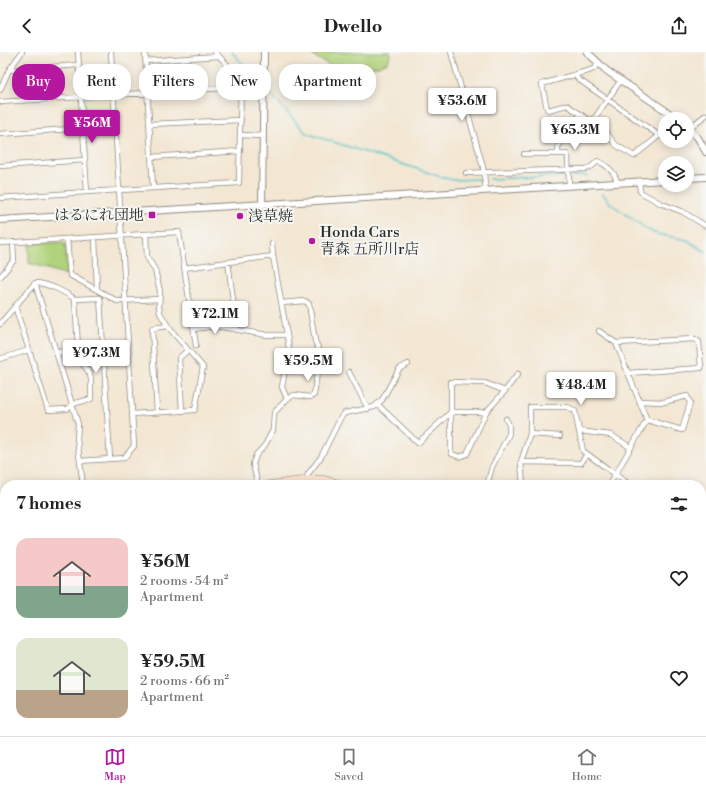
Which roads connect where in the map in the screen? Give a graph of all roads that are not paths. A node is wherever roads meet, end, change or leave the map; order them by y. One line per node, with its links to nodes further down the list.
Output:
1 (22, 52): 16 (street)
2 (78, 52): 11 (street)
3 (110, 52): 12 (street)
4 (145, 52): 9 (street)
5 (264, 52): 39 (street)
6 (451, 52): 49 (street)
7 (587, 52): 10 (street)
8 (217, 54): 9 (street); 14 (street)
9 (145, 61): 13 (street)
10 (598, 63): 17 (street); 18 (street)
11 (79, 64)
12 (111, 64)
13 (145, 64)
14 (227, 64)
15 (73, 65): 16 (street)
16 (9, 70): 19 (street)
17 (575, 75): 25 (street); 28 (street)
18 (621, 80): 25 (street); 27 (street)
19 (0, 90)
20 (73, 97): 26 (street)
21 (81, 100): 34 (street)
22 (113, 100): 58 (street)
23 (148, 100): 33 (street)
24 (241, 100): 30 (street)
25 (607, 100): 31 (street); 38 (street)
26 (0, 102)
27 (666, 112)
28 (581, 114): 31 (street); 44 (street)
29 (706, 115): 32 (street)
30 (240, 120): 33 (street); 37 (street)
31 (592, 122): 40 (street)
32 (694, 123)
33 (149, 124): 45 (street)
34 (83, 128): 35 (street); 46 (street)
35 (0, 134)
36 (694, 134): 42 (street)
37 (240, 135): 39 (street); 41 (street)
38 (658, 135)
39 (263, 136): 62 (street)
40 (658, 138)
41 (240, 151): 45 (street); 57 (street)
42 (706, 152)
43 (524, 154): 44 (street)
44 (558, 154): 48 (street)
45 (152, 157): 57 (street)
46 (85, 160): 47 (street); 60 (street)
47 (0, 166)
48 (568, 170): 49 (street); 55 (street); 56 (street)
49 (484, 172): 50 (street); 59 (street)
50 (466, 173)
51 (706, 177): 52 (street)
52 (694, 178)
53 (658, 180): 54 (street)
54 (639, 181): 55 (street); 65 (street)
55 (617, 183): 56 (street)
56 (569, 186): 59 (street)
57 (153, 188): 58 (street)
58 (119, 190): 60 (street); 63 (street)
59 (486, 191): 62 (street)
60 (87, 192): 61 (street)
61 (0, 198)
62 (262, 204): 63 (street)
63 (120, 213): 64 (street); 67 (street)
64 (0, 220)
65 (706, 226)
66 (146, 234): 67 (street); 75 (street); 80 (street)
67 (122, 235): 68 (street); 81 (street)
68 (95, 237): 69 (street); 78 (street)
69 (67, 239): 70 (street); 78 (street)
70 (13, 242): 71 (street); 76 (street)
71 (0, 243)
72 (272, 244): 73 (street)
73 (273, 256): 74 (street); 82 (street)
74 (228, 262): 75 (street); 87 (street)
75 (184, 268): 86 (street)
76 (0, 277)
77 (35, 283): 79 (street); 83 (street); 95 (street)
78 (97, 289): 81 (street)
79 (75, 299): 94 (street); 120 (street)
80 (159, 299): 81 (street); 85 (street)
81 (125, 300): 112 (street)
82 (282, 303): 89 (street); 103 (street)
83 (15, 306): 84 (street); 92 (street)
84 (0, 324)
85 (168, 326): 93 (street); 109 (street)
86 (194, 329): 87 (street); 91 (street)
87 (237, 330): 89 (street)
88 (600, 331): 90 (street)
89 (287, 335): 103 (street)
90 (616, 343): 98 (street); 100 (street)
91 (196, 346)
92 (29, 350): 96 (street); 106 (street)
93 (188, 350): 108 (street); 108 (street)
94 (75, 353): 95 (street); 106 (street)
95 (56, 354): 106 (street)
96 (0, 359)
97 (408, 364): 105 (street)
98 (703, 368): 100 (street)
99 (349, 372): 107 (street)
100 (628, 373): 104 (street)
101 (518, 374): 102 (street)
102 (505, 391): 110 (street); 111 (street)
103 (287, 399): 125 (street)
104 (640, 401): 114 (street); 114 (street)
105 (377, 404): 107 (street); 110 (street)
106 (72, 405): 121 (street)
107 (368, 409): 126 (street)
108 (182, 411): 109 (street)
109 (157, 412): 112 (street)
110 (450, 412): 111 (street); 111 (street)
111 (486, 412)
112 (132, 414): 120 (street)
113 (506, 419): 128 (street)
114 (647, 420): 118 (street)
115 (580, 431): 116 (street); 118 (street); 119 (street)
116 (530, 434): 117 (street); 122 (street)
117 (560, 436)
118 (630, 447): 123 (street)
119 (587, 454): 122 (street); 123 (street)
120 (110, 459): 121 (street)
121 (80, 461): 124 (street)
122 (521, 462): 129 (street)
123 (615, 476): 130 (street); 131 (street)
124 (82, 480)
125 (257, 480)
126 (306, 480): 127 (main road)
127 (326, 480)
128 (488, 480)
129 (523, 480)
130 (612, 480)
131 (622, 480)

